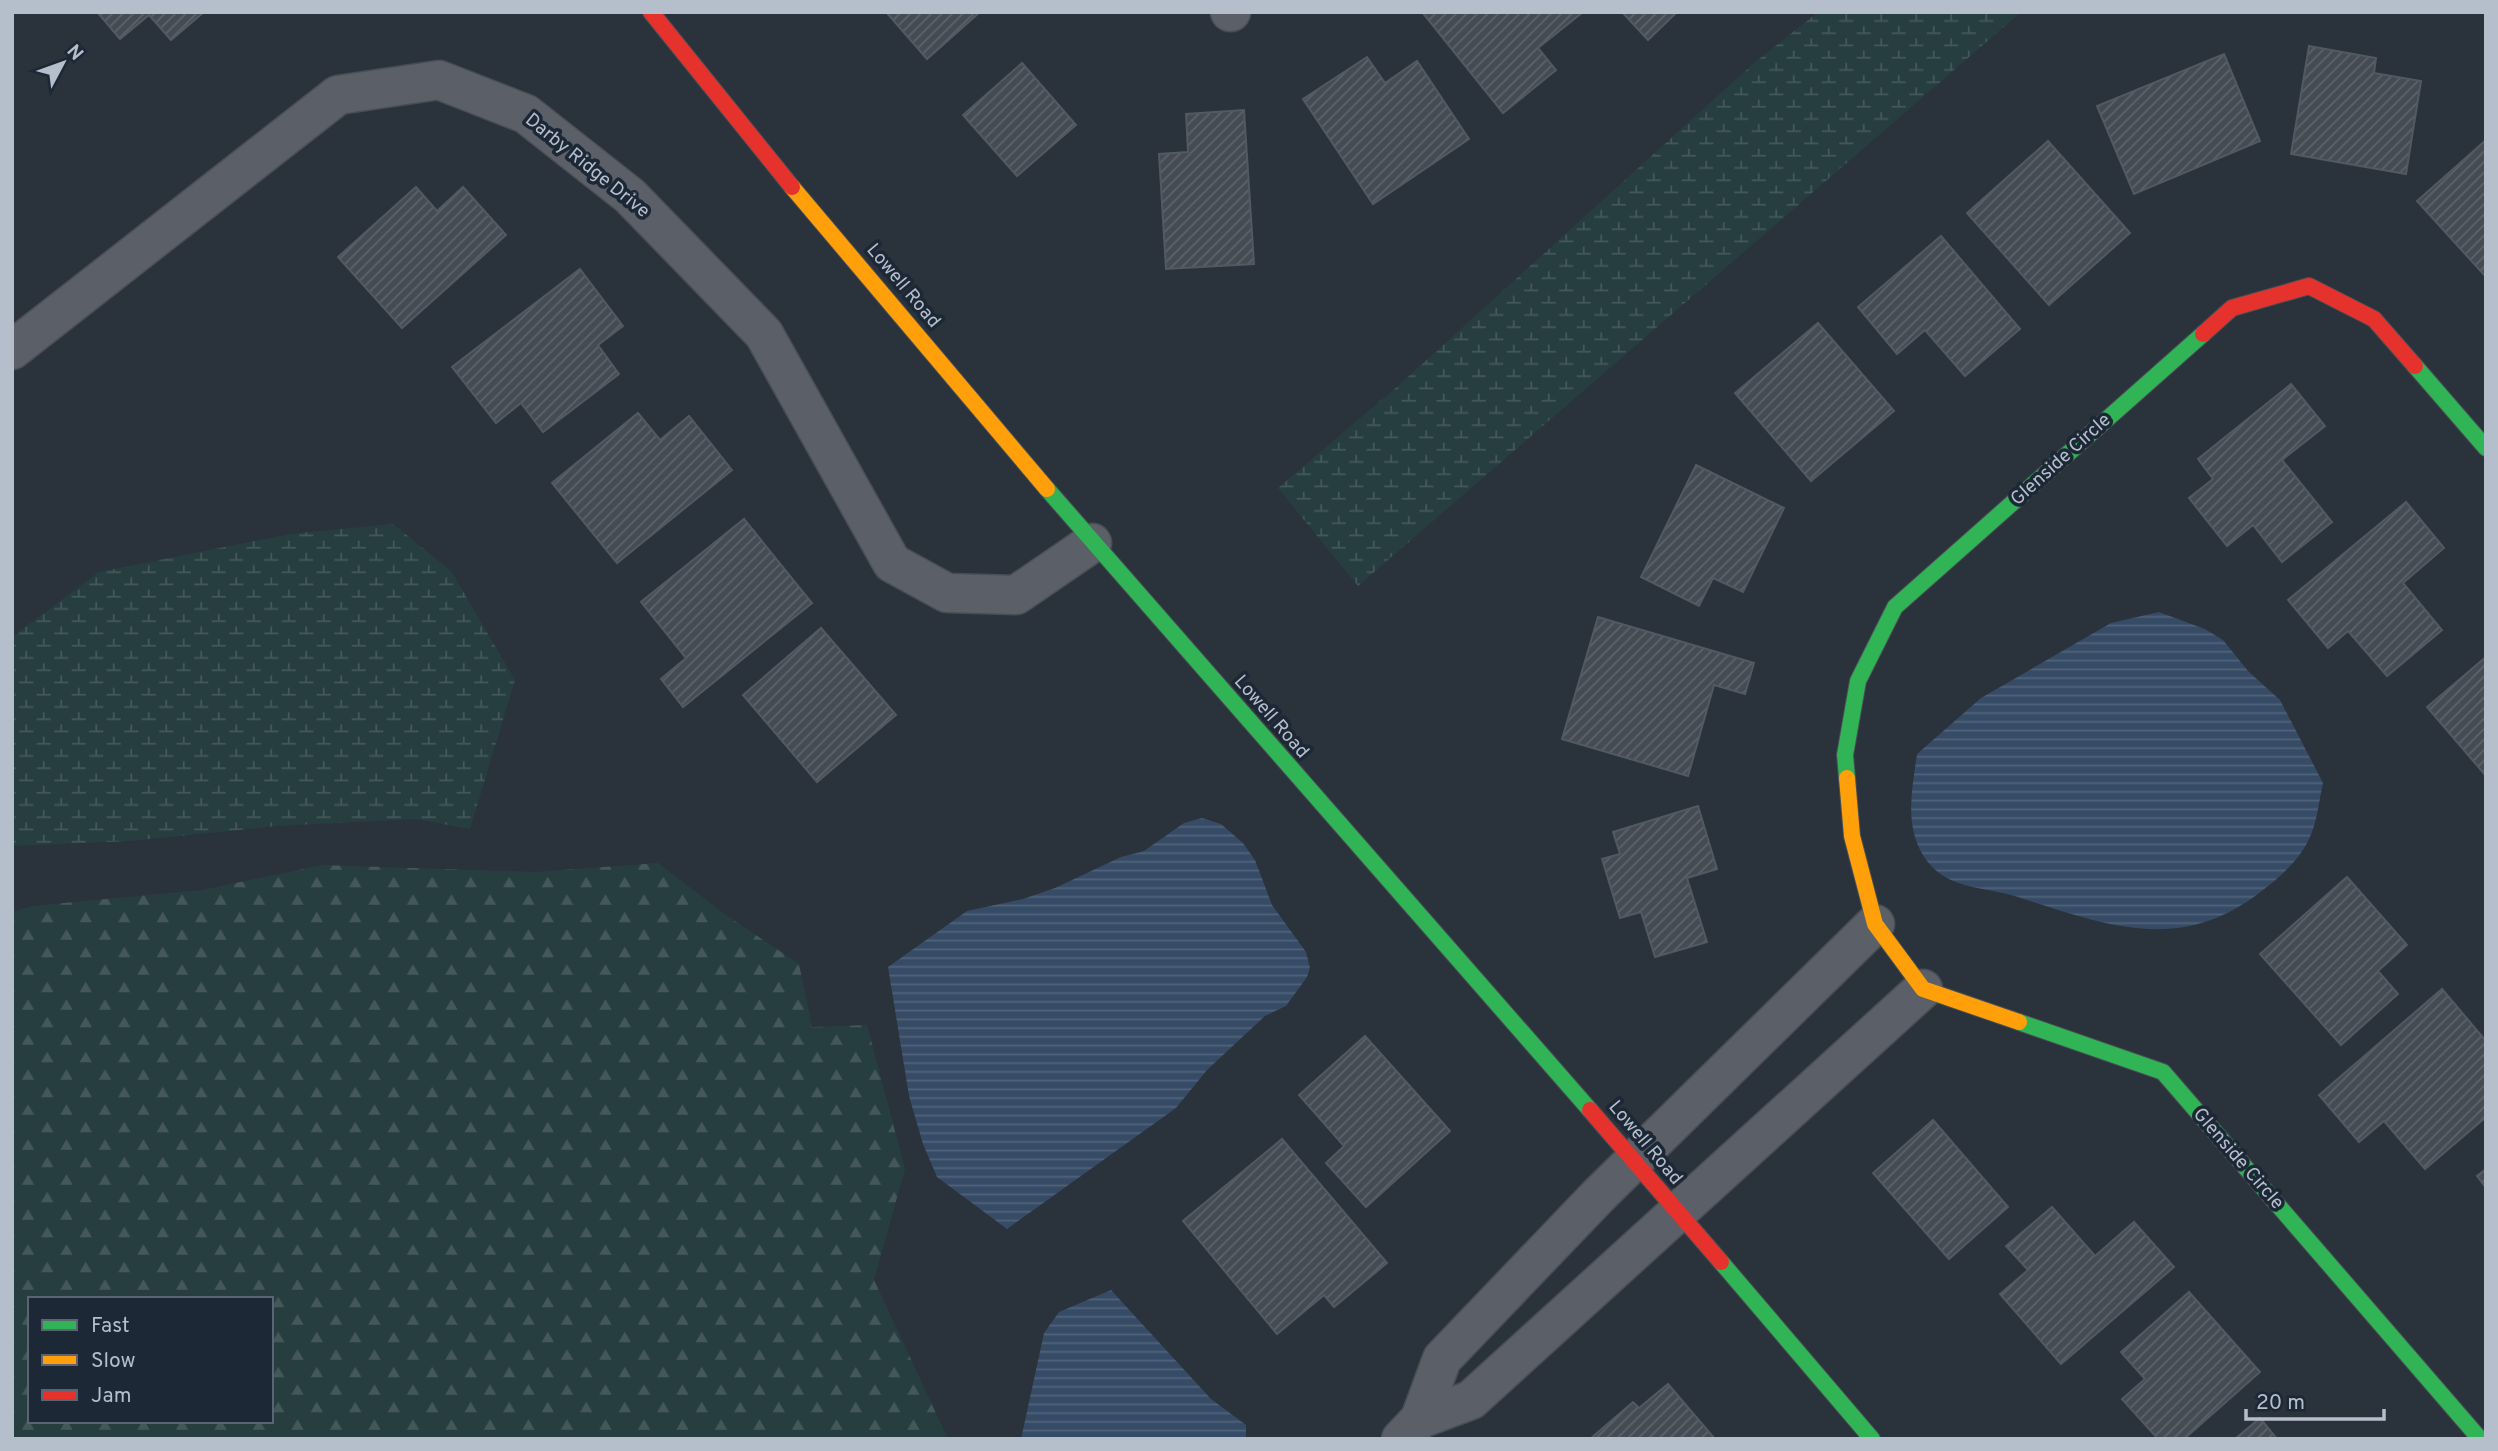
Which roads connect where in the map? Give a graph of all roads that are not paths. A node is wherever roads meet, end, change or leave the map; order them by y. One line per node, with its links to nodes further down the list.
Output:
1 (651, 12): 4 (street, Lowell Road)
2 (12, 350): 4 (street, Darby Ridge Drive)
3 (2486, 448): 5 (street, Glenside Circle)
4 (1091, 543): 7 (street, Lowell Road)
5 (1875, 924): 6 (street, Glenside Circle); 7 (street)
6 (1923, 989): 8 (street); 13 (street, Glenside Circle)
7 (1634, 1160): 8 (street, Lowell Road); 9 (street)
8 (1678, 1214): 10 (street); 12 (street, Lowell Road)
9 (1505, 1296): 10 (street); 11 (street)
10 (1543, 1335): 11 (street)
11 (1410, 1429)
12 (1872, 1439)
13 (2480, 1439)

